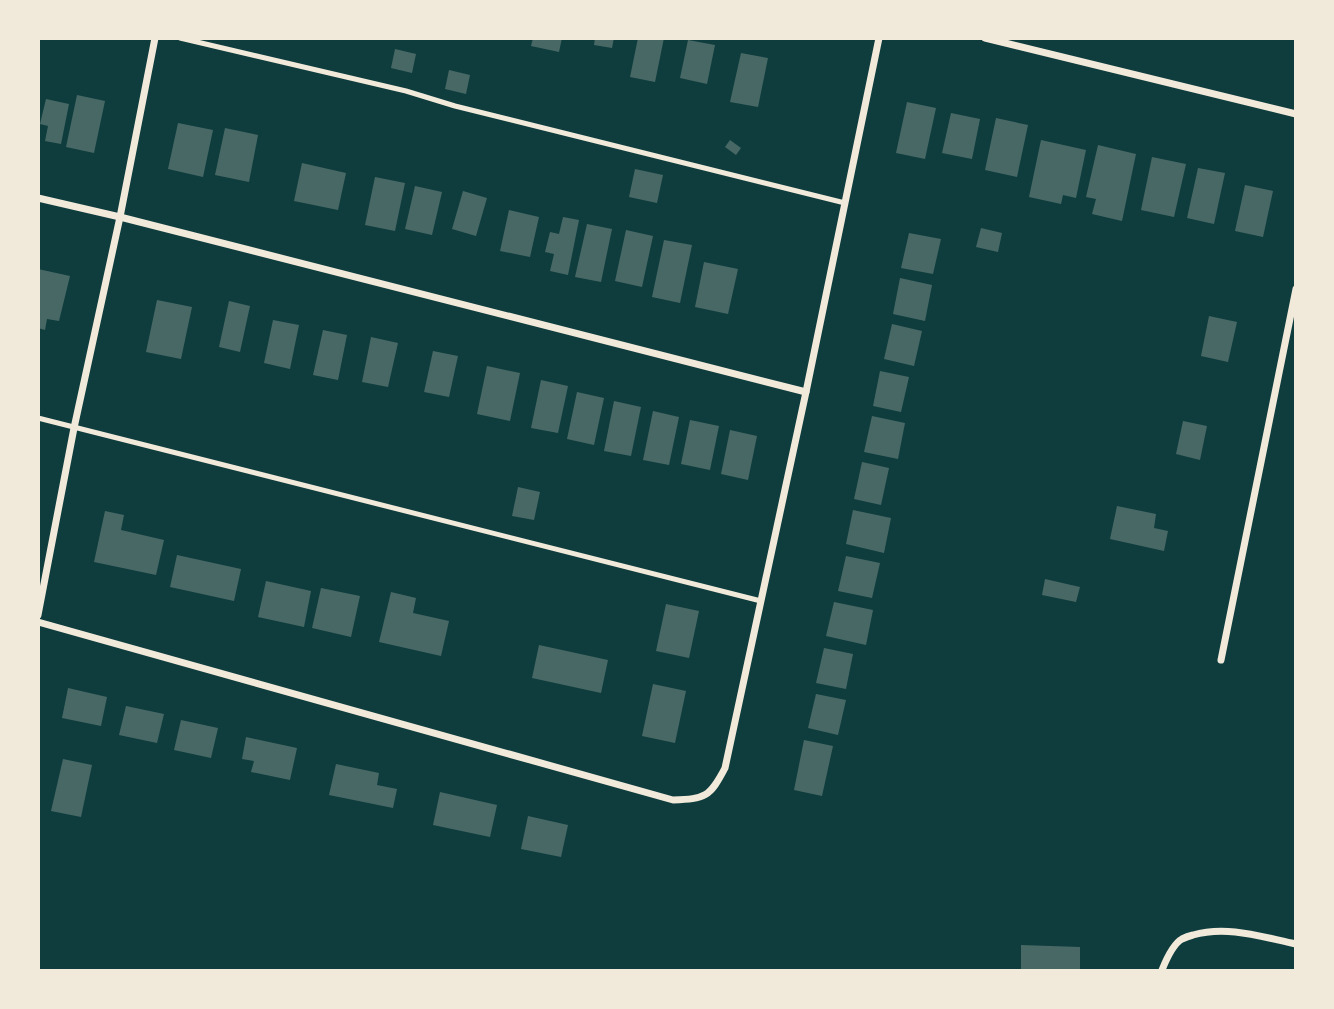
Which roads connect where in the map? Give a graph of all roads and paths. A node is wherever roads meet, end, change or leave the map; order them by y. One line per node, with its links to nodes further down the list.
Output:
1 (155, 38): 8 (street)
2 (180, 38): 7 (lane)
3 (880, 38): 7 (street)
4 (985, 38): 5 (street)
5 (1296, 114)
6 (38, 198): 8 (street)
7 (845, 204): 10 (street)
8 (120, 217): 10 (street); 12 (street)
9 (1296, 289): 16 (street)
10 (806, 392): 13 (street)
11 (38, 418): 12 (lane)
12 (74, 428): 13 (lane); 14 (street)
13 (761, 601): 15 (street)
14 (38, 615)
15 (38, 622)
16 (1221, 660)
17 (1296, 944): 18 (street)
18 (1162, 971)

